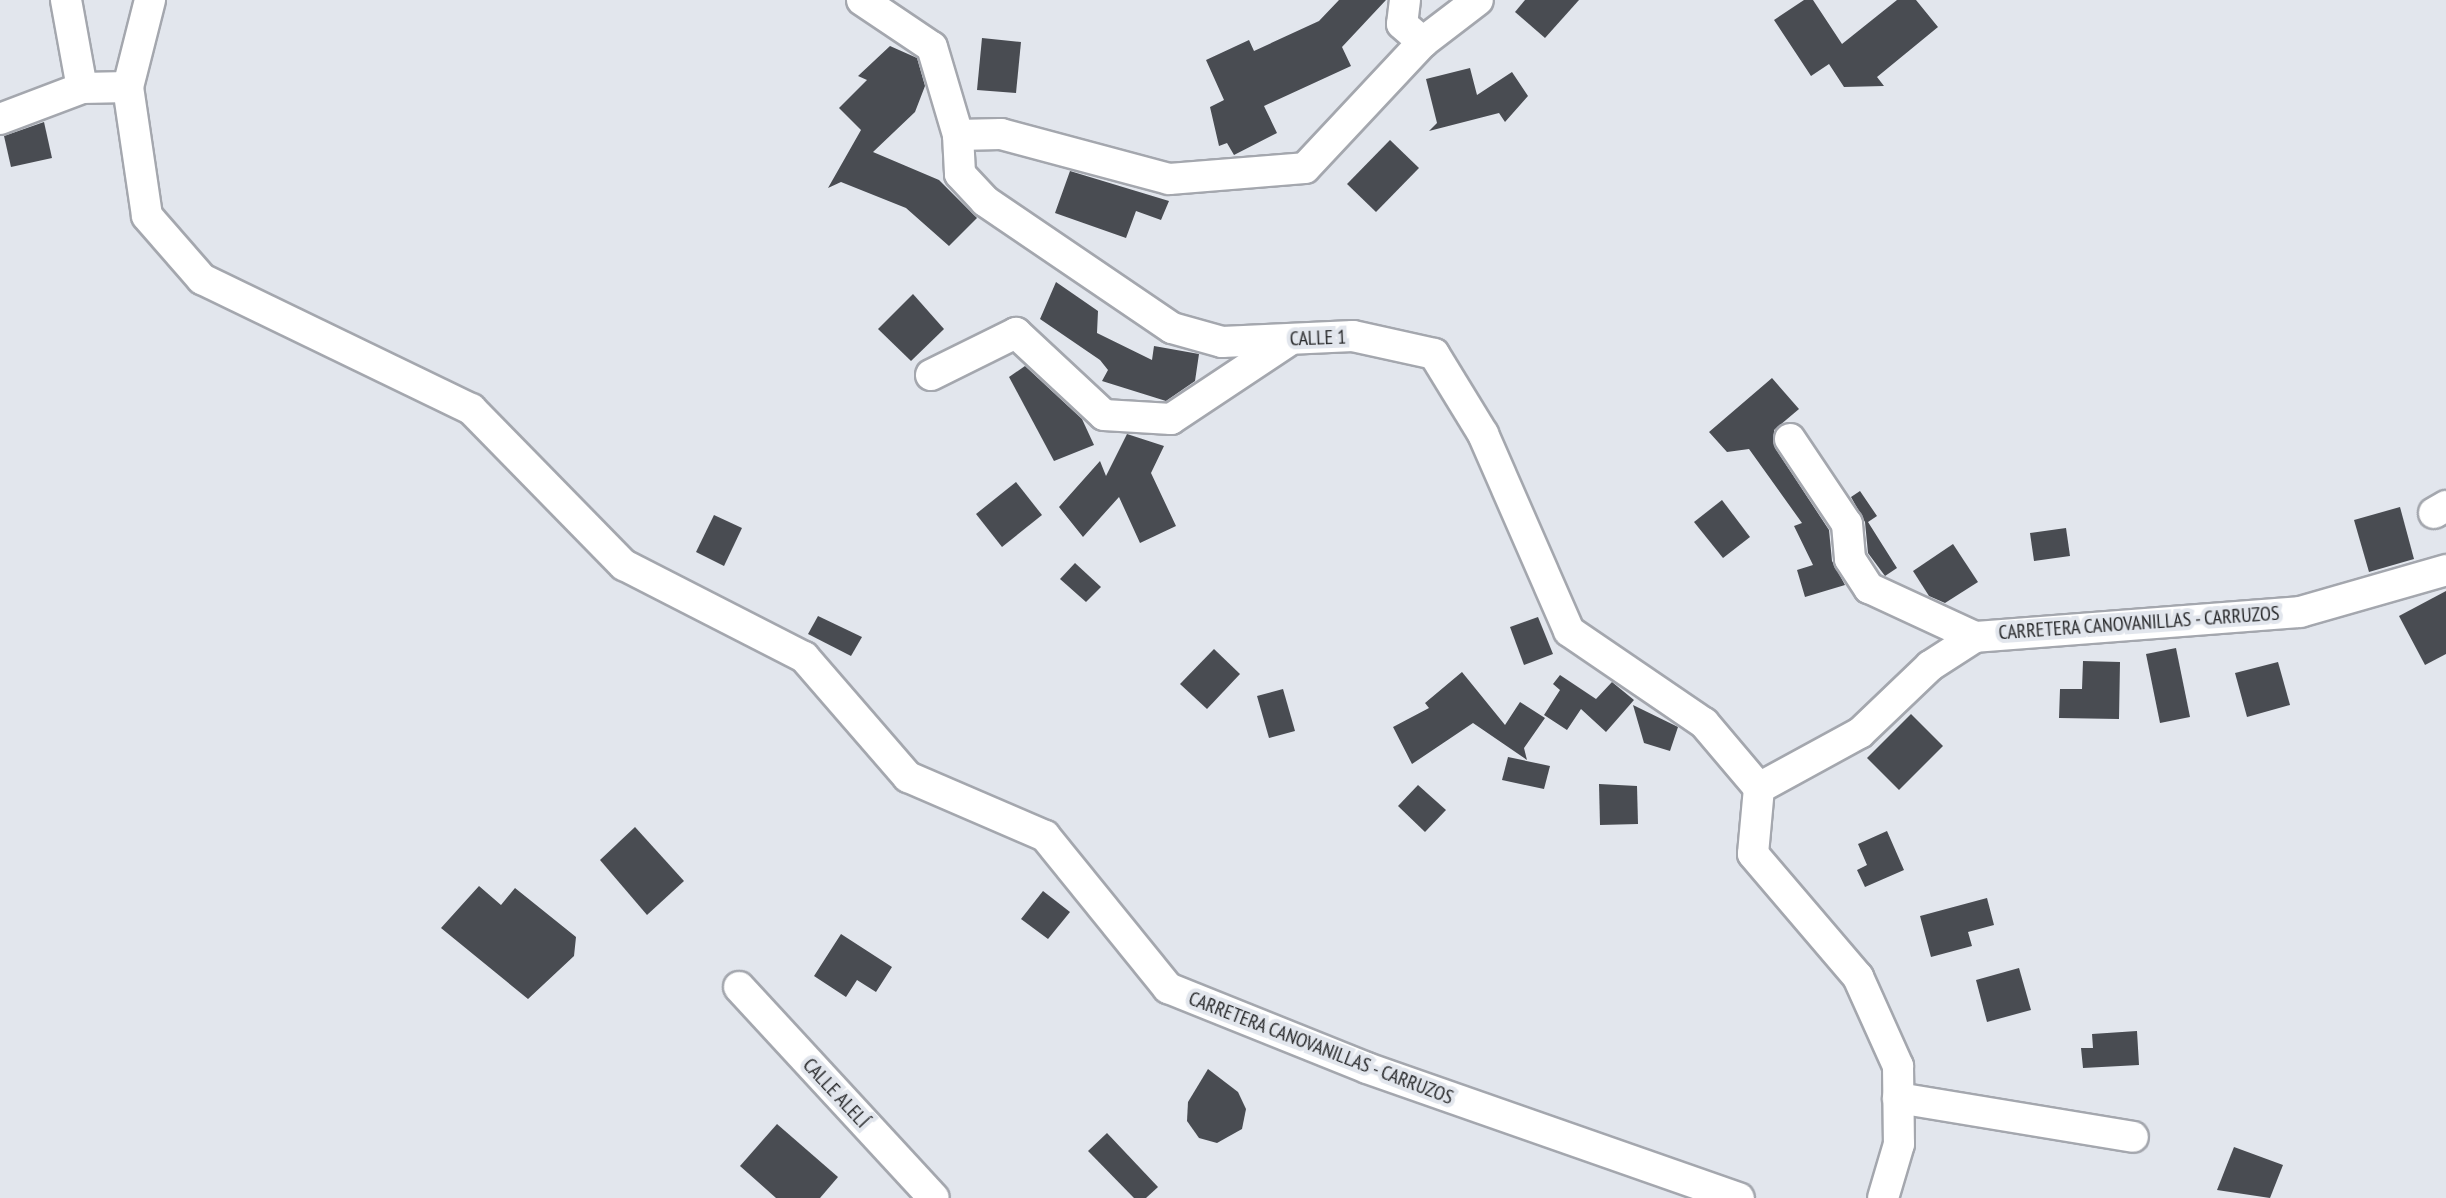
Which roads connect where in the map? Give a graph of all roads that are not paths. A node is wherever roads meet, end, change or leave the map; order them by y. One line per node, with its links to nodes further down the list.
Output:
1 (66, 0): 8 (street)
2 (150, 0): 7 (street, CARRETERA CANOVANILLAS - CARRUZOS)
3 (862, 0): 10 (street, CALLE 1)
4 (1405, 0): 6 (street)
5 (1478, 0): 6 (street)
6 (1423, 42): 10 (street)
7 (128, 87): 8 (street); 21 (street, CARRETERA CANOVANILLAS - CARRUZOS)
8 (82, 88): 9 (street)
9 (0, 119)
10 (958, 135): 11 (street, CALLE 1)
11 (1292, 339): 12 (street); 16 (street, CALLE 1)
12 (931, 375)
13 (1790, 439): 15 (street)
14 (2446, 570): 15 (street, CARRETERA CANOVANILLAS - CARRUZOS)
15 (1975, 637): 16 (street, CARRETERA CANOVANILLAS - CARRUZOS)
16 (1759, 788): 18 (street)
17 (739, 987): 20 (street, CALLE ALELÍ)
18 (1898, 1098): 19 (street); 22 (street)
19 (2133, 1137)
20 (934, 1198)
21 (1739, 1198)
22 (1883, 1198)

